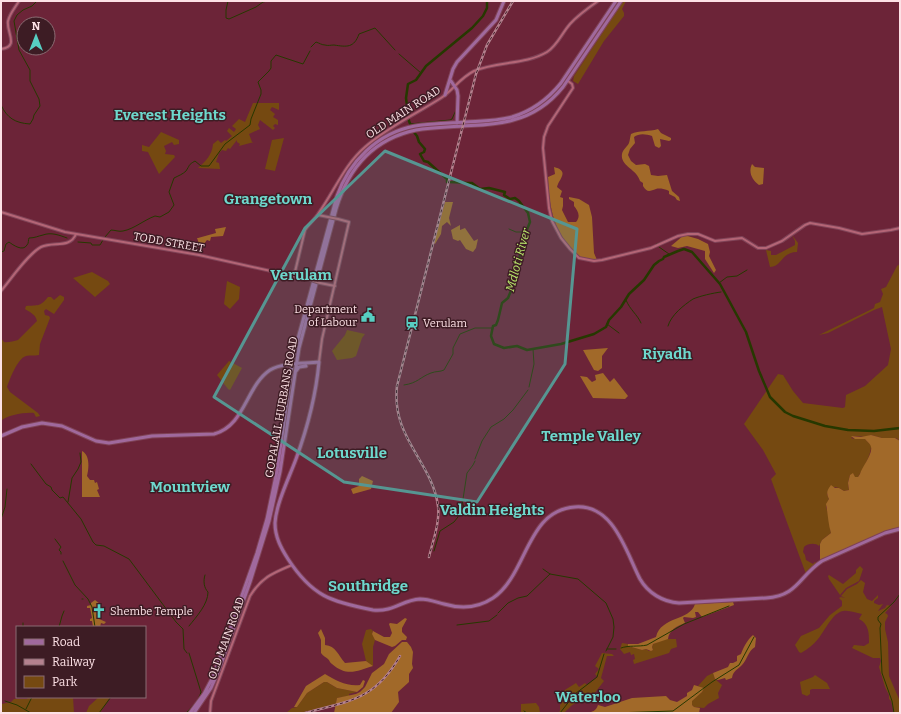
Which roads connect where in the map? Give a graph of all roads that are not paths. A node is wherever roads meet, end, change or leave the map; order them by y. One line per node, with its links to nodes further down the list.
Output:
1 (19, 1): 6 (street)
2 (504, 1): 8 (main road)
3 (598, 1): 11 (street, OLD MAIN ROAD)
4 (616, 1): 7 (main road, GOPALALL HURBANS ROAD)
5 (621, 1): 9 (main road, GOPALALL HURBANS ROAD)
6 (1, 49)
7 (565, 77): 9 (main road); 10 (main road, GOPALALL HURBANS ROAD)
8 (451, 79): 11 (main road); 12 (main road)
9 (567, 81): 10 (main road); 16 (main road, GOPALALL HURBANS ROAD); 19 (street)
10 (561, 83): 14 (main road, GOPALALL HURBANS ROAD)
11 (454, 86): 12 (street, OLD MAIN ROAD); 13 (main road)
12 (445, 95): 18 (street, OLD MAIN ROAD)
13 (457, 114): 14 (main road); 15 (main road); 16 (main road)
14 (466, 122): 16 (main road, GOPALALL HURBANS ROAD)
15 (447, 123): 16 (main road, GOPALALL HURBANS ROAD); 26 (main road, GOPALALL HURBANS ROAD)
16 (457, 125): 26 (main road, GOPALALL HURBANS ROAD)
17 (1, 212): 22 (street, TODD STREET)
18 (318, 215): 20 (street, OLD MAIN ROAD); 24 (street, bridge)
19 (900, 228)
20 (304, 232): 21 (street); 23 (street)
21 (301, 233)
22 (76, 234): 23 (street, TODD STREET); 25 (street)
23 (294, 276): 24 (street, TODD STREET, bridge)
24 (335, 286): 27 (street)
25 (1, 291)
26 (295, 359): 28 (main road); 30 (main road, GOPALALL HURBANS ROAD); 31 (main road)
27 (319, 363): 28 (main road); 29 (main road); 33 (main road)
28 (305, 365): 29 (main road); 30 (main road); 36 (main road)
29 (312, 365): 33 (main road)
30 (293, 366): 31 (main road); 32 (main road); 34 (main road, GOPALALL HURBANS ROAD); 36 (main road, GOPALALL HURBANS ROAD)
31 (279, 367): 35 (main road)
32 (286, 367): 34 (main road); 35 (main road)
33 (318, 371): 39 (main road)
34 (290, 374): 40 (main road, GOPALALL HURBANS ROAD)
35 (265, 375): 37 (main road)
36 (294, 379): 41 (main road, GOPALALL HURBANS ROAD)
37 (1, 436)
38 (900, 529): 39 (main road)
39 (292, 565): 42 (street, OLD MAIN ROAD)
40 (190, 713)
41 (194, 713)
42 (210, 713)

